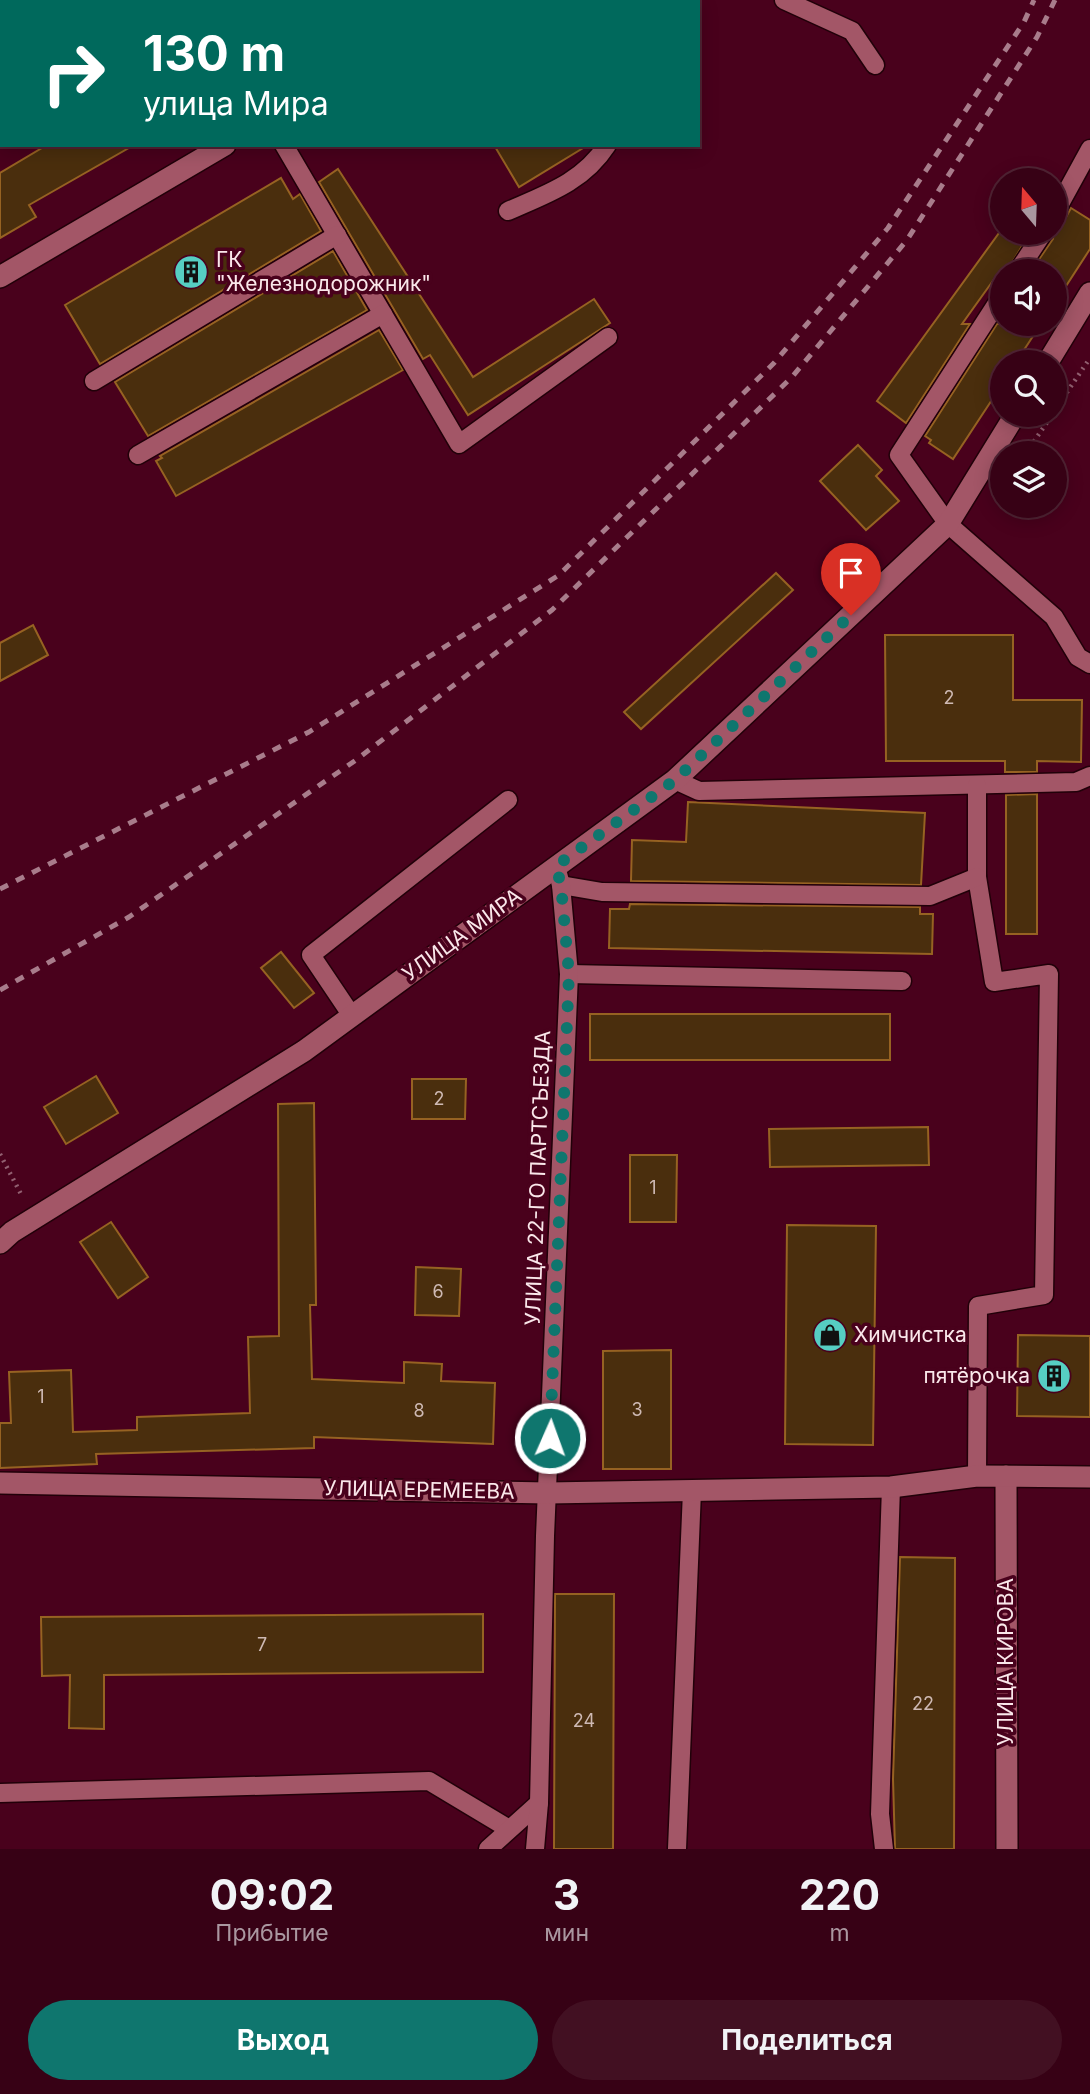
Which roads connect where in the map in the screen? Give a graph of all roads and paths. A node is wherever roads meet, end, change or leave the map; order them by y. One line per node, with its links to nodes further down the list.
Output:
1 (784, 0): 2 (lane)
2 (875, 65)
3 (222, 147): 10 (street)
4 (285, 147): 9 (lane)
5 (606, 147): 8 (lane)
6 (1090, 149): 7 (lane)
7 (1068, 189)
8 (508, 211)
9 (337, 235): 12 (lane); 17 (lane)
10 (0, 276)
11 (1090, 293): 15 (street)
12 (383, 314): 14 (lane); 20 (lane)
13 (990, 314): 21 (lane)
14 (608, 337)
15 (1055, 350)
16 (1090, 358): 18 (path)
17 (94, 381)
18 (1067, 392)
19 (1008, 427): 21 (street, УЛИЦА МИРА)
20 (138, 455)
21 (948, 524): 22 (lane); 24 (street, УЛИЦА МИРА)
22 (1090, 664)
23 (1090, 776): 25 (lane)
24 (675, 780): 25 (lane); 27 (street, УЛИЦА МИРА)
25 (977, 785): 28 (lane)
26 (508, 800): 31 (lane)
27 (559, 876): 28 (lane); 29 (lane, УЛИЦА 22-ГО ПАРТСЪЕЗДА); 31 (street, УЛИЦА МИРА)
28 (977, 877): 35 (lane)
29 (569, 974): 30 (lane); 41 (lane, УЛИЦА 22-ГО ПАРТСЪЕЗДА)
30 (902, 981)
31 (352, 1016): 33 (street, УЛИЦА МИРА)
32 (0, 1154): 33 (path)
33 (34, 1219): 34 (street, УЛИЦА МИРА)
34 (4, 1235)
35 (977, 1476): 36 (street, УЛИЦА ЕРЕМЕЕВА); 39 (street, УЛИЦА ЕРЕМЕЕВА)
36 (1006, 1476): 37 (street, УЛИЦА ЕРЕМЕЕВА); 49 (street, УЛИЦА КИРОВА)
37 (1090, 1476)
38 (0, 1483): 41 (street, УЛИЦА ЕРЕМЕЕВА)
39 (891, 1487): 40 (street, УЛИЦА ЕРЕМЕЕВА); 48 (lane)
40 (692, 1491): 41 (street, УЛИЦА ЕРЕМЕЕВА); 47 (lane)
41 (548, 1493): 43 (lane, УЛИЦА 22-ГО ПАРТСЪЕЗДА)
42 (0, 1793): 44 (lane)
43 (539, 1802): 44 (lane); 46 (lane, УЛИЦА 22-ГО ПАРТСЪЕЗДА)
44 (509, 1829): 45 (lane)
45 (488, 1849)
46 (535, 1849)
47 (677, 1849)
48 (884, 1849)
49 (1006, 1849)

